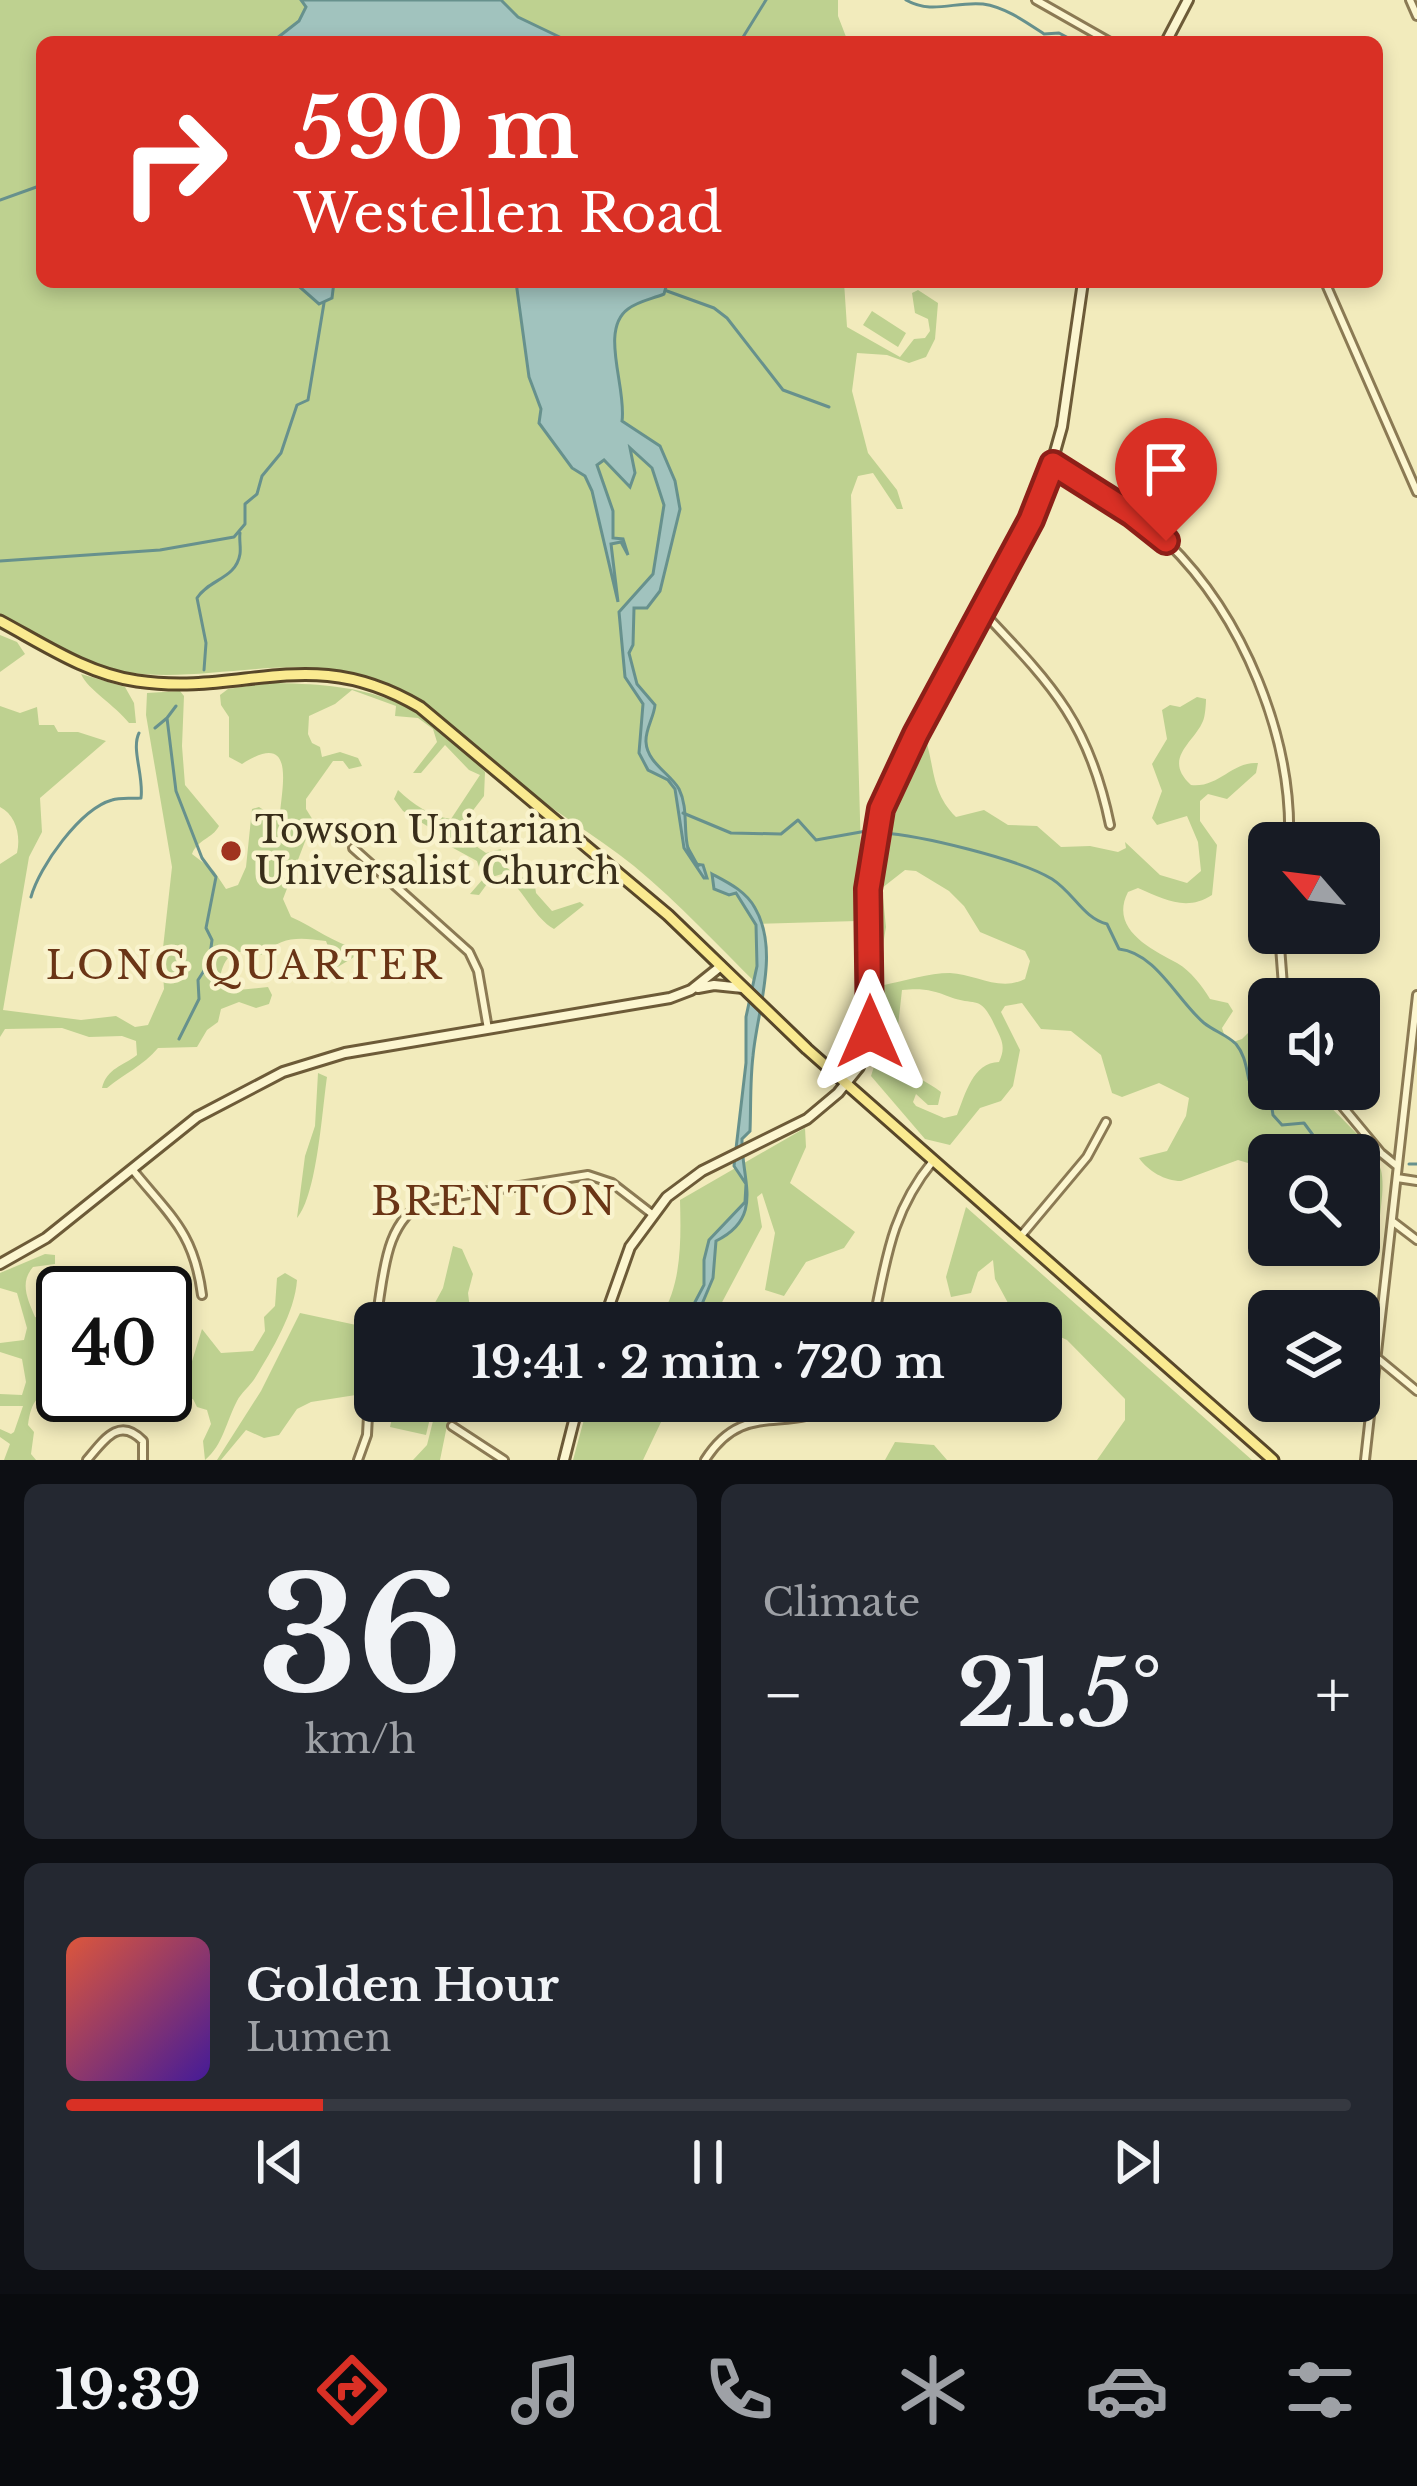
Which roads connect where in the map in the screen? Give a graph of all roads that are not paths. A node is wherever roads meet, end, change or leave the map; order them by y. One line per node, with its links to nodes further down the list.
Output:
1 (1036, 0): 5 (street)
2 (1188, 0): 6 (street)
3 (1410, 0): 4 (street)
4 (1417, 16)
5 (1099, 36)
6 (1169, 36)
7 (1083, 288): 9 (street)
8 (1328, 288): 10 (street)
9 (1053, 464): 11 (street); 13 (street)
10 (1417, 492)
11 (982, 612): 14 (street); 21 (street)
12 (0, 621): 16 (main road)
13 (1288, 822)
14 (1110, 825)
15 (353, 848): 20 (street)
16 (722, 965): 17 (street); 18 (main road)
17 (691, 990): 18 (street); 20 (street)
18 (747, 992): 21 (main road)
19 (1417, 995): 25 (street)
20 (488, 1029): 26 (street)
21 (846, 1084): 24 (main road); 29 (street)
22 (1345, 1110): 25 (street)
23 (1106, 1121): 31 (street)
24 (933, 1161): 31 (main road); 37 (street)
25 (1398, 1167): 27 (street)
26 (132, 1169): 33 (street); 34 (street)
27 (1396, 1178): 28 (street); 30 (street)
28 (1417, 1181)
29 (652, 1214): 35 (street); 36 (street)
30 (1392, 1221): 32 (street); 38 (street)
31 (1020, 1237): 52 (main road)
32 (1417, 1240)
33 (0, 1264)
34 (202, 1295)
35 (380, 1302)
36 (610, 1302)
37 (877, 1302)
38 (1380, 1324)
39 (1380, 1361): 40 (street)
40 (1417, 1391)
41 (368, 1422): 48 (street)
42 (574, 1422): 50 (street)
43 (759, 1422): 51 (street)
44 (1369, 1422): 53 (street)
45 (452, 1426): 49 (street)
46 (87, 1460): 47 (street)
47 (143, 1460)
48 (358, 1460)
49 (504, 1460)
50 (564, 1460)
51 (705, 1460)
52 (1273, 1460)
53 (1365, 1460)

